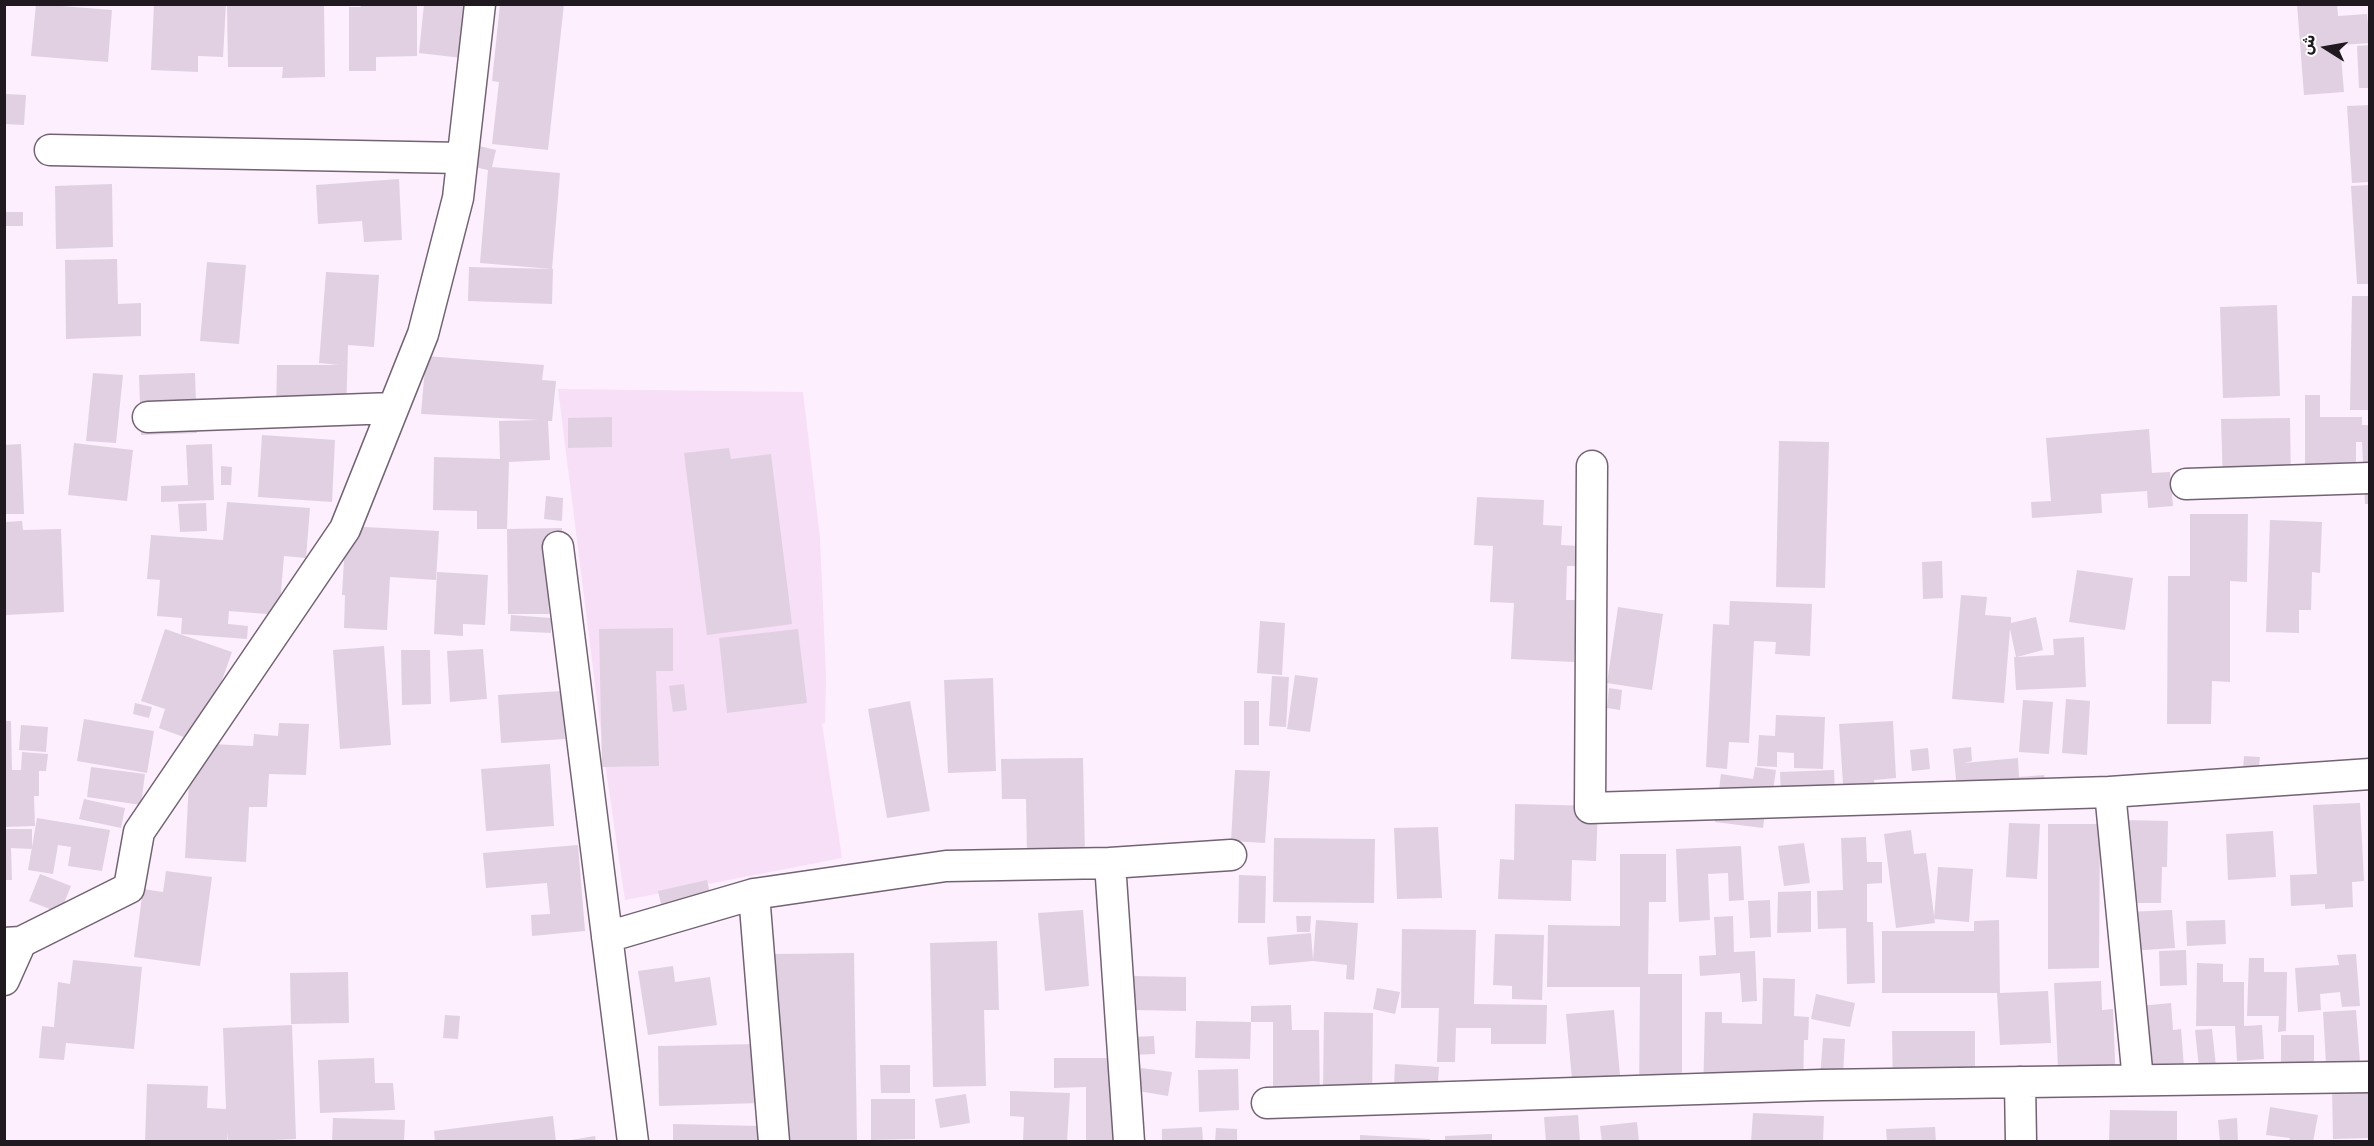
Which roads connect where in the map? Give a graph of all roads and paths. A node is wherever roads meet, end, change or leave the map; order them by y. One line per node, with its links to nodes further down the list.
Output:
1 (480, 4): 3 (street)
2 (50, 150): 3 (street)
3 (461, 158): 4 (street)
4 (393, 408): 5 (street); 16 (street)
5 (148, 417)
6 (1592, 466): 11 (street)
7 (2370, 478): 8 (street)
8 (2186, 484)
9 (558, 547): 15 (street)
10 (2370, 774): 11 (street)
11 (2110, 792): 19 (street)
12 (1231, 855): 13 (street)
13 (1110, 863): 14 (street); 24 (street)
14 (754, 894): 15 (street); 23 (street)
15 (607, 937): 22 (street)
16 (13, 943): 17 (street)
17 (4, 980)
18 (2370, 1077): 19 (street)
19 (2138, 1080): 20 (street)
20 (2020, 1082): 21 (street); 25 (street)
21 (1267, 1103)
22 (633, 1142)
23 (774, 1142)
24 (1129, 1142)
25 (2020, 1142)

